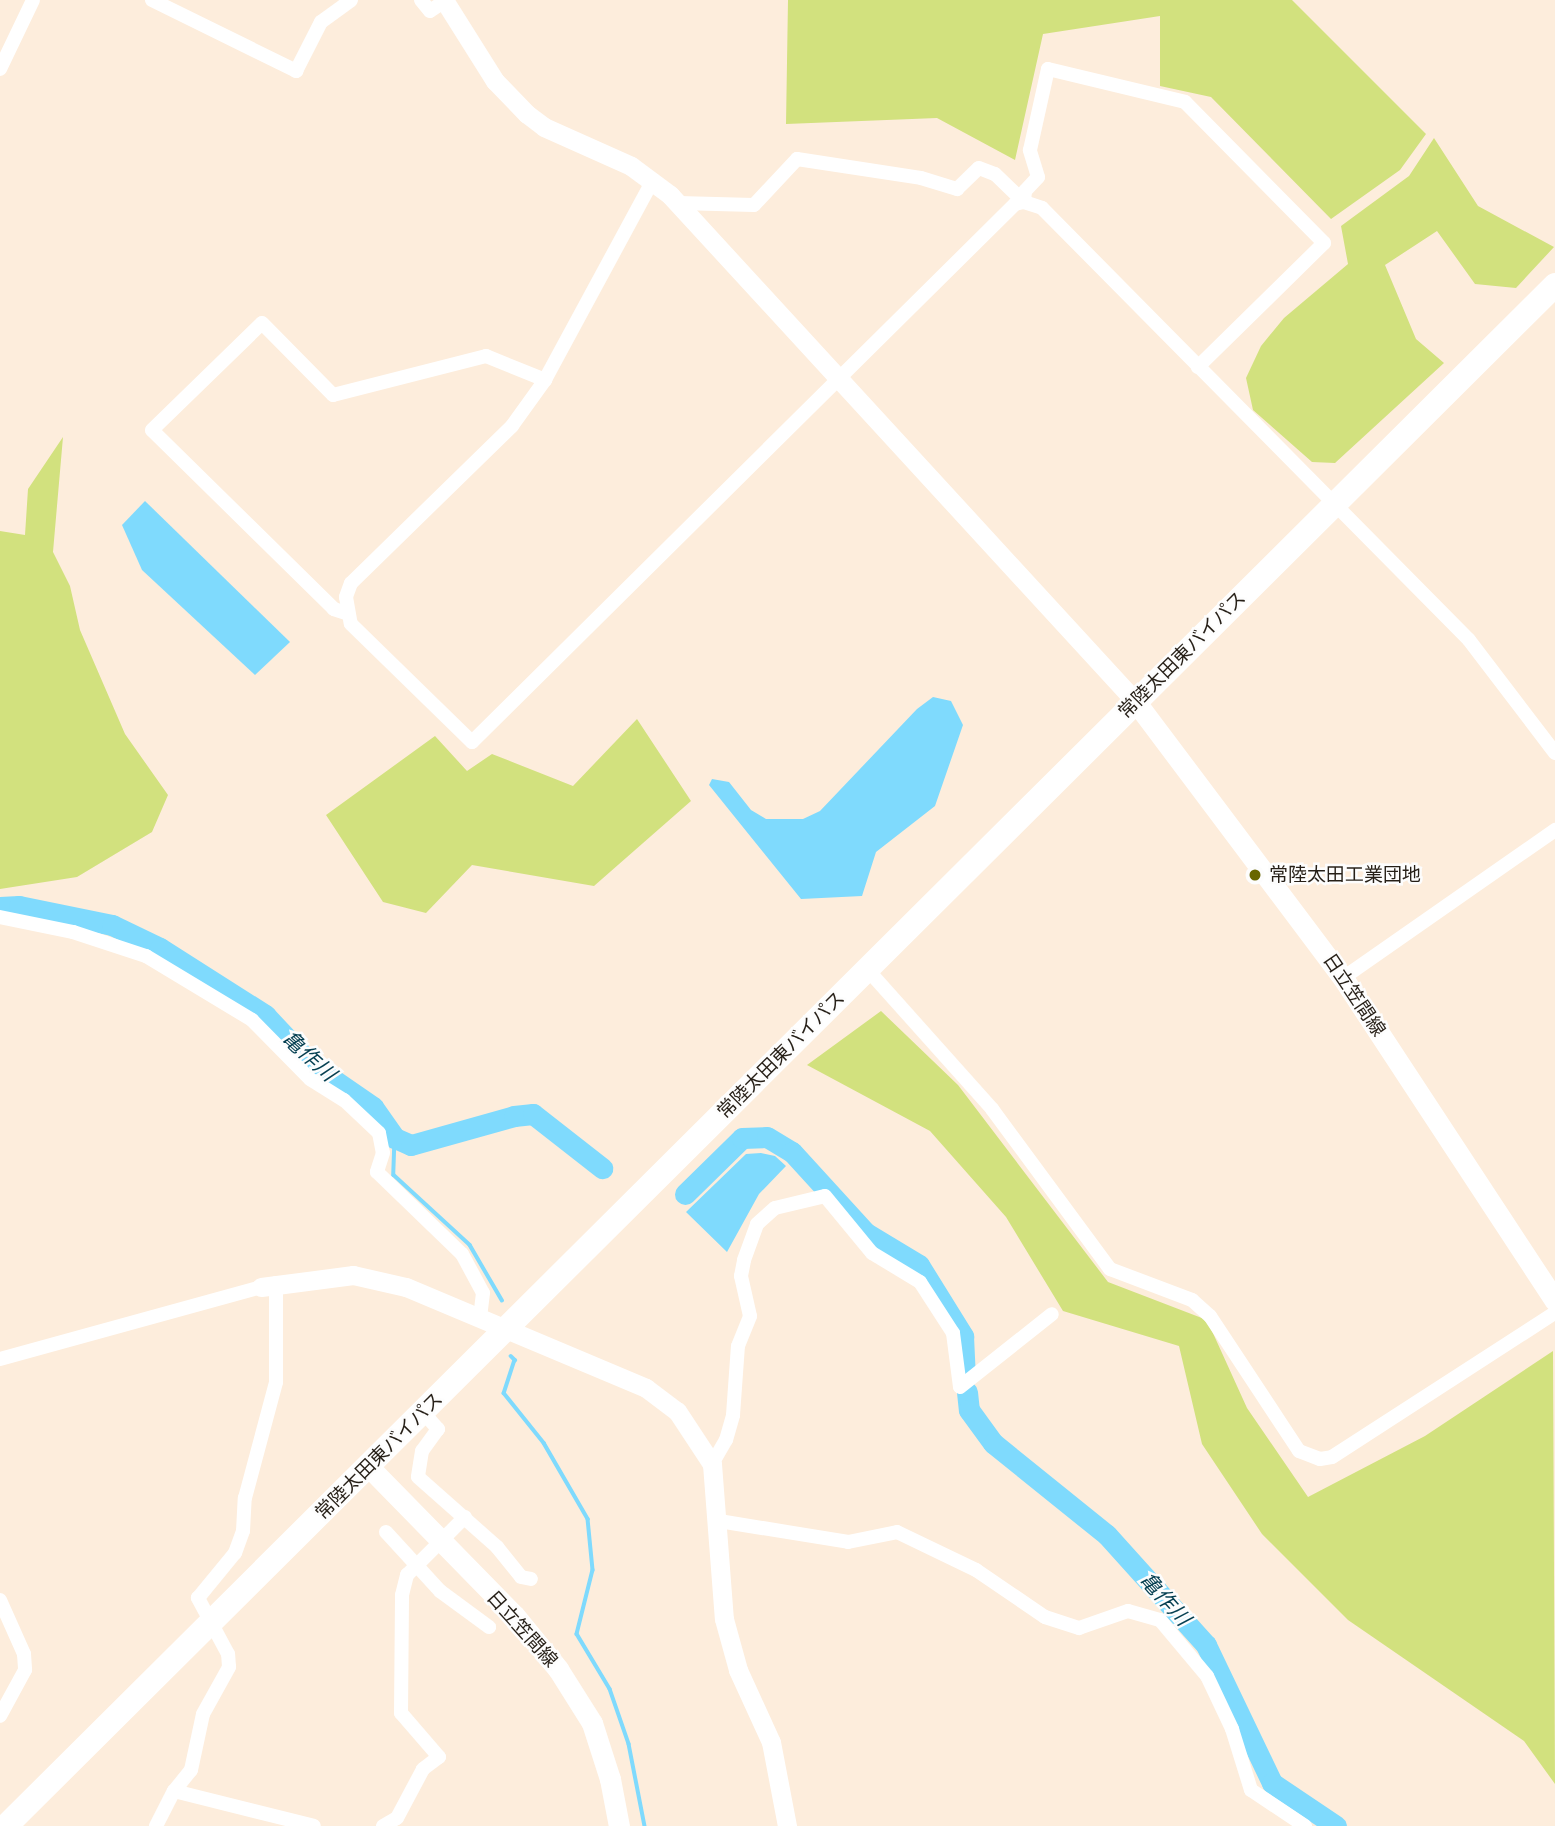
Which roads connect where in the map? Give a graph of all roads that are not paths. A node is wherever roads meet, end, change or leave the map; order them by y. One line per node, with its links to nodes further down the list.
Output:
1 (33, 0): 6 (street)
2 (152, 0): 3 (street)
3 (351, 0)
4 (421, 0): 5 (street)
5 (444, 1): 7 (street)
6 (0, 69)
7 (653, 180): 9 (street); 13 (street)
8 (1024, 202): 9 (street); 11 (street); 11 (street); 12 (street)
9 (678, 203): 12 (street)
10 (1552, 293): 14 (highway, 常陸太田東バイパス)
11 (1198, 367): 14 (street)
12 (839, 379): 15 (street); 16 (street)
13 (545, 380): 15 (street); 15 (street)
14 (1333, 504): 16 (highway, 常陸太田東バイパス); 17 (street)
15 (346, 613)
16 (1135, 701): 20 (highway, 常陸太田東バイパス); 21 (main road, 日立笠間線)
17 (1555, 753)
18 (1555, 830): 21 (street)
19 (0, 917): 26 (street)
20 (867, 969): 24 (street); 28 (highway, 常陸太田東バイパス)
21 (1343, 978): 23 (main road, 日立笠間線)
22 (269, 1285): 26 (street); 27 (street); 37 (street)
23 (1555, 1301)
24 (1555, 1313)
25 (1052, 1314): 29 (street)
26 (480, 1319): 29 (street)
27 (0, 1359)
28 (423, 1412): 30 (highway, 常陸太田東バイパス); 31 (street)
29 (712, 1464): 32 (street)
30 (368, 1466): 37 (highway, 常陸太田東バイパス); 45 (main road, 日立笠間線)
31 (466, 1517): 34 (street); 35 (street)
32 (719, 1521): 46 (street); 47 (street)
33 (386, 1532): 34 (street)
34 (415, 1566): 38 (street); 44 (street)
35 (531, 1579)
36 (0, 1600): 39 (street)
37 (211, 1624): 40 (street); 41 (highway, 常陸太田東バイパス)
38 (489, 1627)
39 (0, 1716)
40 (174, 1791): 42 (street); 43 (street)
41 (6, 1826)
42 (156, 1826)
43 (314, 1826)
44 (383, 1826)
45 (618, 1826)
46 (787, 1826)
47 (1305, 1826)

